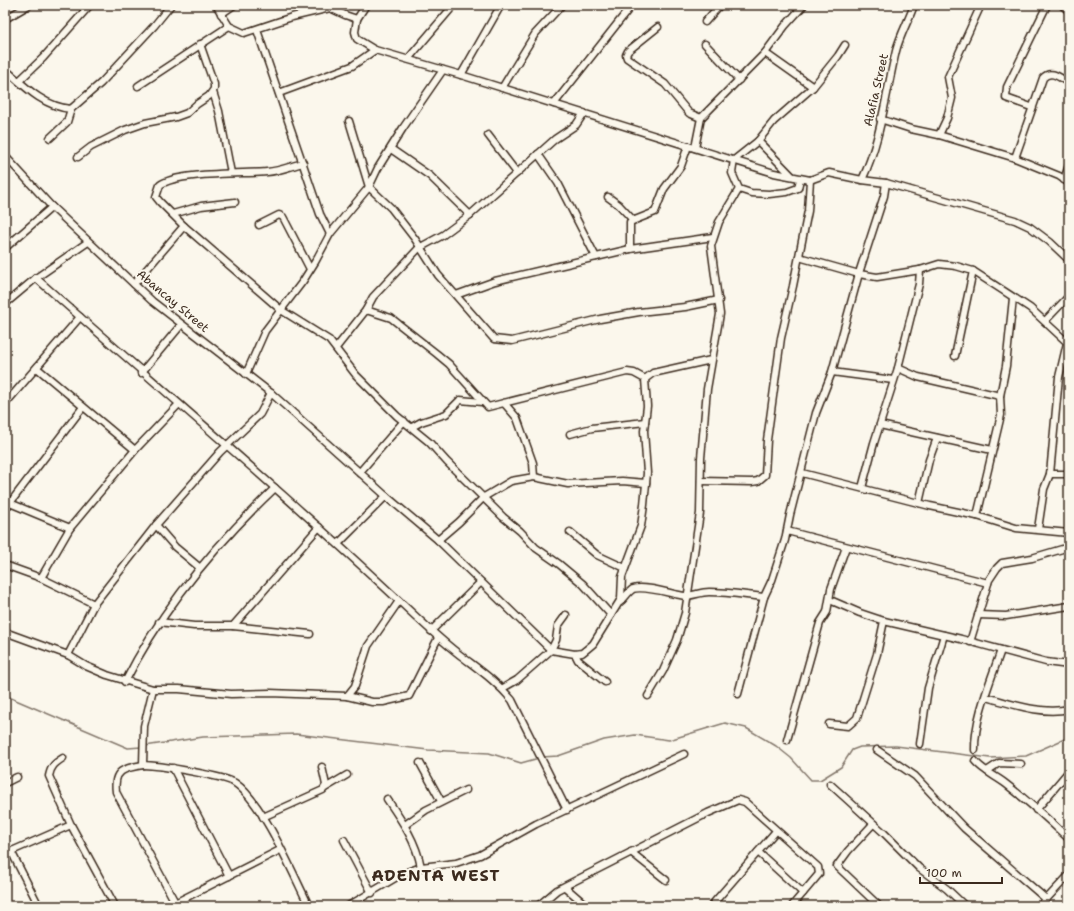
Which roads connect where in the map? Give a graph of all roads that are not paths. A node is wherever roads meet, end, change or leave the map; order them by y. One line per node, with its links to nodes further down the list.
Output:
1 (29, 5): 20 (street)
2 (90, 5): 36 (street)
3 (171, 5): 45 (street)
4 (216, 5): 19 (street)
5 (234, 5): 19 (street)
6 (366, 5): 21 (street)
7 (454, 5): 31 (street)
8 (501, 5): 34 (street)
9 (562, 5): 40 (street)
10 (632, 5): 43 (street)
11 (720, 5): 22 (street)
12 (804, 5): 30 (street)
13 (914, 5): 48 (street, Alafia Street)
14 (981, 5): 51 (street)
15 (1047, 5): 44 (street)
16 (1062, 5): 18 (street)
17 (330, 6): 21 (street); 25 (street)
18 (1069, 11)
19 (221, 14): 23 (street)
20 (5, 19)
21 (357, 19): 29 (street)
22 (705, 22)
23 (229, 26): 25 (street); 26 (street)
24 (658, 27): 47 (street)
25 (257, 30): 42 (street)
26 (200, 44): 38 (street); 41 (street)
27 (706, 44): 35 (street)
28 (845, 45): 39 (street)
29 (375, 50): 31 (street); 42 (street)
30 (765, 53): 35 (street); 39 (street)
31 (408, 59): 33 (street)
32 (5, 69): 36 (street)
33 (443, 70): 34 (street); 56 (street)
34 (461, 75): 40 (street)
35 (739, 80): 47 (street)
36 (19, 81): 45 (street)
37 (1069, 83): 44 (street)
38 (138, 86)
39 (813, 87): 53 (street)
40 (502, 88): 43 (street)
41 (213, 90): 58 (street); 65 (street)
42 (279, 93): 62 (street)
43 (554, 104): 46 (street)
44 (1031, 107): 60 (street)
45 (71, 109): 52 (street)
46 (584, 113): 54 (street); 57 (street)
47 (701, 118): 55 (street)
48 (880, 119): 51 (street); 69 (street, Alafia Street)
49 (349, 121): 72 (street)
50 (488, 135): 64 (street)
51 (939, 135): 60 (street)
52 (50, 138)
53 (758, 140): 61 (street); 66 (street)
54 (688, 146): 55 (street); 79 (street)
55 (695, 148): 61 (street)
56 (391, 149): 72 (street); 78 (street)
57 (538, 154): 64 (street); 88 (street)
58 (78, 157)
59 (6, 158): 76 (street, Abancay Street)
60 (1014, 158): 70 (street)
61 (734, 160): 66 (street); 73 (street)
62 (303, 163): 65 (street); 82 (street)
63 (1069, 165): 70 (street)
64 (517, 172): 78 (street)
65 (231, 173): 77 (street)
66 (791, 176): 67 (street)
67 (800, 179): 68 (street); 73 (street)
68 (810, 180): 69 (street); 89 (street)
69 (862, 180): 71 (street)
70 (1067, 181)
71 (886, 183): 90 (street); 94 (street)
72 (368, 187): 82 (street); 86 (street)
73 (739, 189): 83 (street)
74 (608, 197): 79 (street)
75 (236, 202): 77 (street)
76 (52, 207): 84 (street, Abancay Street); 85 (street)
77 (174, 214): 81 (street)
78 (470, 216): 86 (street)
79 (633, 220): 87 (street)
80 (259, 225): 91 (street)
81 (184, 226): 96 (street); 102 (street)
82 (330, 234): 91 (street)
83 (713, 237): 87 (street); 100 (street)
84 (88, 242): 95 (street); 96 (street, Abancay Street)
85 (5, 248)
86 (419, 248): 97 (street); 103 (street)
87 (630, 249): 88 (street)
88 (596, 257): 97 (street)
89 (799, 257): 94 (street); 139 (street)
90 (1069, 260)
91 (310, 269): 102 (street)
92 (920, 270): 93 (street); 94 (street); 112 (street)
93 (973, 271): 99 (street); 109 (street)
94 (859, 274): 113 (street)
95 (36, 278): 101 (street); 104 (street)
96 (134, 284): 106 (street, Abancay Street)
97 (456, 295): 100 (street)
98 (1069, 296): 105 (street)
99 (1014, 298): 105 (street); 119 (street)
100 (719, 300): 110 (street)
101 (5, 304)
102 (282, 310): 108 (street); 115 (street)
103 (366, 310): 108 (street); 120 (street)
104 (80, 317): 111 (street); 114 (street)
105 (1045, 321): 107 (street)
106 (181, 325): 114 (street); 115 (street, Abancay Street)
107 (1068, 343): 136 (street)
108 (336, 348): 125 (street)
109 (955, 356)
110 (711, 360): 116 (street); 139 (street)
111 (37, 368): 121 (street); 124 (street)
112 (898, 368): 117 (street); 119 (street)
113 (832, 372): 117 (street); 135 (street)
114 (141, 373): 122 (street)
115 (246, 374): 118 (street, Abancay Street)
116 (645, 379): 123 (street); 126 (street)
117 (893, 380): 127 (street)
118 (271, 393): 131 (street); 134 (street, Abancay Street)
119 (1000, 396): 133 (street)
120 (482, 402): 123 (street); 128 (street)
121 (5, 404)
122 (178, 404): 131 (street); 132 (street)
123 (504, 404): 138 (street)
124 (83, 408): 132 (street); 145 (street)
125 (404, 421): 128 (street); 134 (street)
126 (645, 422): 129 (street); 140 (street)
127 (880, 425): 130 (street); 142 (street)
128 (412, 427): 144 (street)
129 (570, 434)
130 (937, 438): 133 (street); 146 (street)
131 (227, 444): 141 (street); 148 (street)
132 (136, 450): 150 (street)
133 (992, 450): 147 (street)
134 (360, 473): 143 (street, Abancay Street)
135 (802, 473): 142 (street); 152 (street)
136 (1050, 474): 137 (street); 151 (street)
137 (1069, 474)
138 (534, 477): 140 (street); 144 (street)
139 (701, 481): 165 (street)
140 (646, 483): 161 (street)
141 (275, 488): 149 (street); 160 (street)
142 (862, 488): 146 (street)
143 (386, 496): 155 (street, Abancay Street); 156 (street)
144 (484, 497): 155 (street); 173 (street)
145 (8, 502): 150 (street)
146 (919, 503): 147 (street)
147 (977, 516): 151 (street)
148 (156, 525): 160 (street); 170 (street)
149 (319, 527): 156 (street); 177 (street)
150 (70, 528): 162 (street)
151 (1038, 529): 154 (street)
152 (787, 531): 157 (street); 166 (street)
153 (570, 532): 161 (street)
154 (1069, 534)
155 (438, 540): 163 (street, Abancay Street)
156 (338, 544): 168 (street)
157 (846, 547): 164 (street); 167 (street)
158 (1069, 548): 164 (street)
159 (5, 566): 162 (street)
160 (199, 567): 176 (street)
161 (625, 568): 169 (street)
162 (41, 578): 170 (street)
163 (481, 582): 178 (street); 184 (street, Abancay Street)
164 (988, 584): 174 (street)
165 (687, 596): 166 (street); 169 (street); 195 (street)
166 (764, 597): 193 (street)
167 (830, 600): 175 (street); 199 (street)
168 (399, 601): 178 (street); 194 (street)
169 (619, 603): 173 (street)
170 (94, 604): 187 (street)
171 (1069, 606): 174 (street)
172 (566, 615): 184 (street)
173 (611, 615): 186 (street)
174 (978, 615): 183 (street)
175 (884, 621): 181 (street); 198 (street)
176 (159, 622): 177 (street); 189 (street)
177 (233, 626): 180 (street)
178 (431, 631): 182 (street)
179 (5, 632): 187 (street)
180 (310, 634)
181 (944, 635): 183 (street); 200 (street)
182 (438, 638): 191 (street); 194 (street)
183 (970, 642): 185 (street)
184 (551, 650): 186 (street); 191 (street)
185 (1001, 650): 188 (street); 196 (street)
186 (575, 654): 190 (street)
187 (68, 655): 189 (street)
188 (1069, 665)
189 (125, 682): 192 (street)
190 (605, 682)
191 (503, 688): 221 (street)
192 (153, 689): 194 (street); 208 (street)
193 (738, 694)
194 (347, 696)
195 (648, 696)
196 (986, 697): 197 (street); 202 (street)
197 (1069, 709)
198 (829, 724)
199 (787, 740)
200 (920, 744)
201 (877, 750): 241 (street)
202 (975, 750)
203 (684, 754): 221 (street)
204 (63, 758): 225 (street)
205 (974, 760): 211 (street)
206 (420, 763): 220 (street)
207 (1021, 764): 211 (street)
208 (143, 765): 210 (street); 242 (street)
209 (322, 767): 217 (street)
210 (173, 768): 223 (street); 236 (street)
211 (987, 771): 222 (street)
212 (1069, 771): 222 (street)
213 (347, 775): 217 (street)
214 (17, 778): 215 (street)
215 (5, 783)
216 (830, 784): 224 (street)
217 (325, 788): 223 (street)
218 (466, 790): 220 (street)
219 (387, 800): 226 (street)
220 (441, 802): 226 (street)
221 (567, 810): 234 (street)
222 (1036, 810): 228 (street)
223 (263, 817): 230 (street)
224 (873, 824): 251 (street); 252 (street)
225 (71, 825): 233 (street); 244 (street)
226 (405, 825): 234 (street)
227 (776, 831): 231 (street); 232 (street); 240 (street)
228 (1069, 839)
229 (344, 840): 239 (street)
230 (280, 850): 236 (street); 245 (street)
231 (631, 852): 237 (street); 238 (street)
232 (758, 852): 240 (street); 249 (street)
233 (8, 853): 243 (street)
234 (422, 868): 239 (street)
235 (1069, 875): 241 (street)
236 (229, 876): 242 (street)
237 (666, 880)
238 (565, 887): 247 (street); 248 (street)
239 (372, 893): 246 (street)
240 (803, 893): 250 (street)
241 (1046, 899): 253 (street)
242 (176, 904)
243 (39, 906)
244 (115, 906)
245 (309, 906)
246 (348, 906)
247 (538, 906)
248 (587, 906)
249 (711, 906)
250 (792, 906)
251 (879, 906)
252 (965, 906)
253 (1040, 906)

